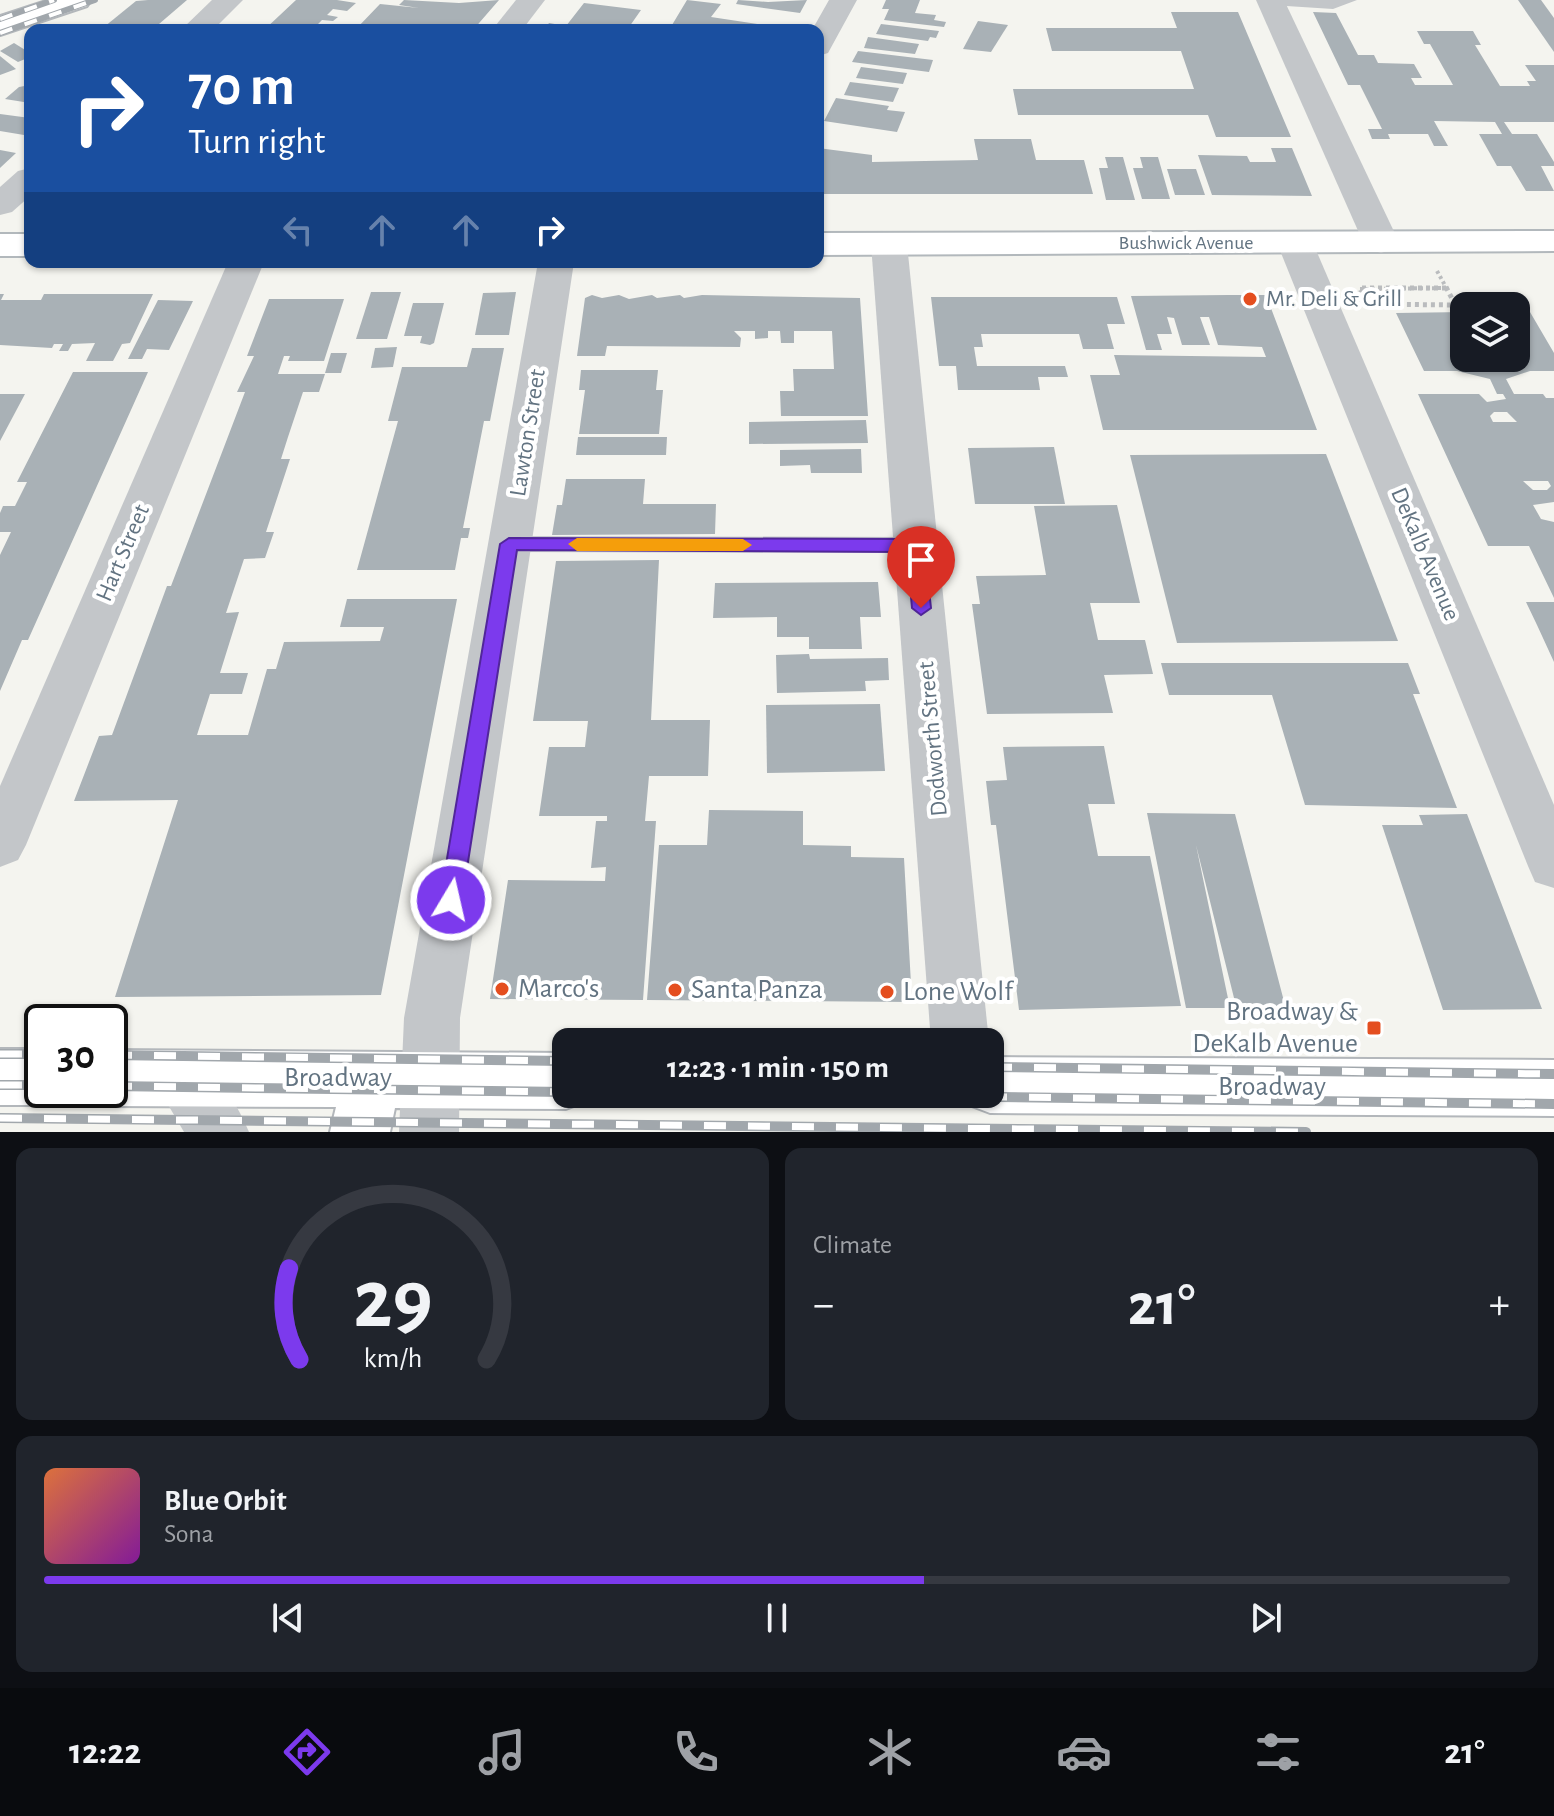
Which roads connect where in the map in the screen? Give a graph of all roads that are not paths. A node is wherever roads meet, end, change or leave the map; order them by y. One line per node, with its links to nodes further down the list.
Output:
1 (77, 0): 9 (main road)
2 (229, 0): 7 (street)
3 (531, 0): 8 (street)
4 (843, 0): 10 (street)
5 (1270, 0): 6 (lane); 14 (street)
6 (1350, 0)
7 (203, 24)
8 (512, 24)
9 (0, 26)
10 (824, 36)
11 (24, 183): 12 (street)
12 (0, 205)
13 (1554, 241): 14 (main road, Bushwick Avenue)
14 (1381, 242): 15 (main road, Bushwick Avenue)
15 (1295, 243): 17 (main road, Bushwick Avenue); 25 (street, DeKalb Avenue)
16 (824, 244): 17 (main road, Bushwick Avenue)
17 (889, 244): 23 (street, Dodworth Street)
18 (0, 245): 19 (main road)
19 (24, 245)
20 (243, 268): 24 (street, Hart Street)
21 (555, 268): 22 (street, Lawton Street)
22 (509, 544): 23 (lane); 35 (street, Lawton Street)
23 (915, 545): 26 (street, Dodworth Street)
24 (0, 845)
25 (1554, 866)
26 (959, 1028)
27 (0, 1077): 28 (main road)
28 (24, 1077)
29 (128, 1078): 30 (main road, Broadway)
30 (182, 1079): 34 (main road, Broadway); 36 (street)
31 (552, 1084): 35 (main road, Broadway)
32 (1004, 1085): 33 (main road, Broadway)
33 (1554, 1088)
34 (366, 1105): 35 (main road, Broadway)
35 (429, 1106)
36 (219, 1132)

